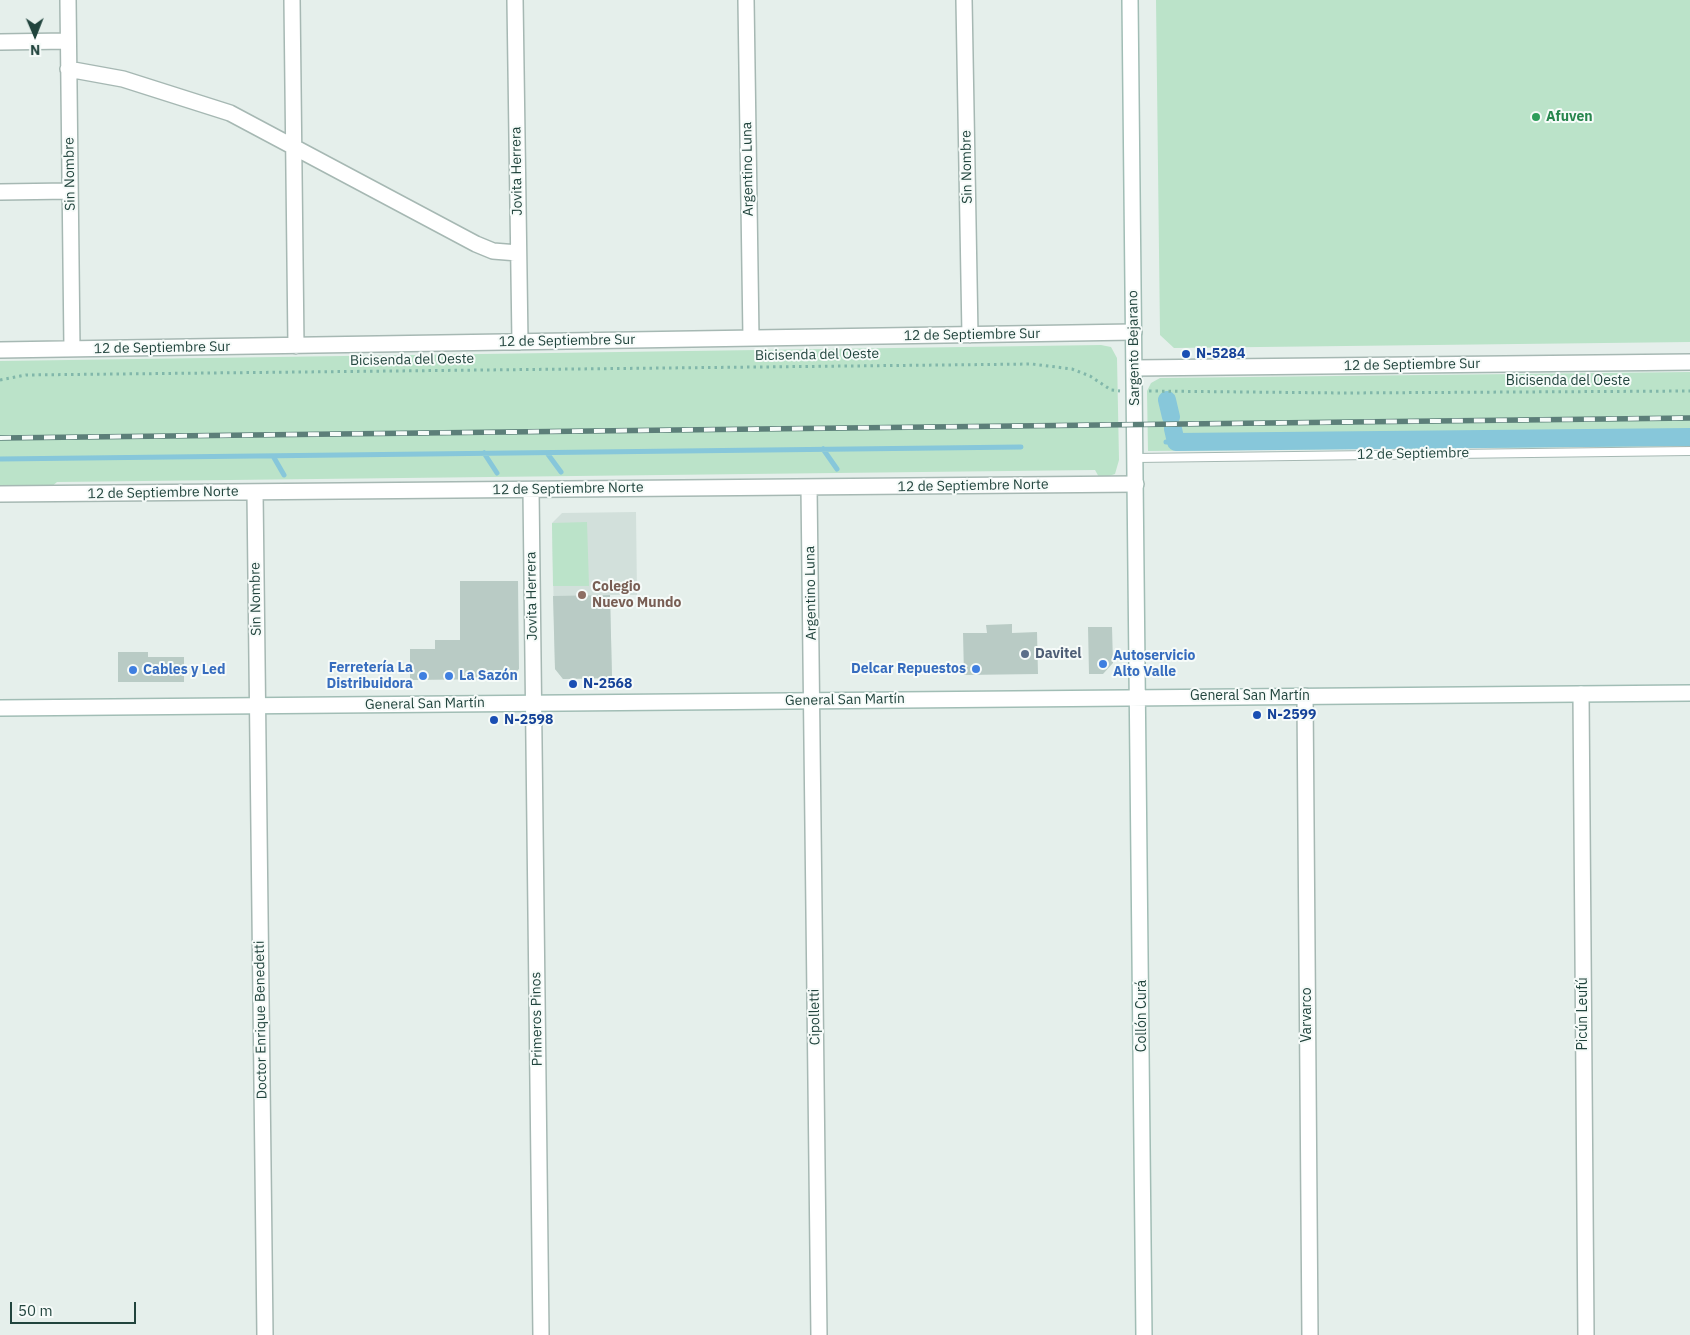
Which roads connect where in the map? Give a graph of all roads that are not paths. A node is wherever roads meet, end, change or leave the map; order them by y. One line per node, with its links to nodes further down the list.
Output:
1 (68, 0): 7 (street, Sin Nombre)
2 (292, 0): 10 (street)
3 (514, 0): 13 (street, Jovita Herrera)
4 (746, 0): 16 (street, Argentino Luna)
5 (964, 0): 15 (street, Sin Nombre)
6 (1130, 0): 14 (street, Sargento Bejarano)
7 (68, 41): 8 (street); 9 (street, Sin Nombre)
8 (0, 42)
9 (68, 69): 10 (street); 11 (street, Sin Nombre)
10 (294, 145): 13 (street); 18 (street)
11 (70, 191): 12 (street); 19 (street, Sin Nombre)
12 (0, 192)
13 (518, 253): 17 (street, Jovita Herrera)
14 (1134, 332): 15 (street, 12 de Septiembre Sur); 22 (street, Sargento Bejarano)
15 (970, 335): 16 (street, 12 de Septiembre Sur)
16 (751, 338): 17 (street, 12 de Septiembre Sur)
17 (520, 342): 18 (street, 12 de Septiembre Sur)
18 (296, 346): 19 (street, 12 de Septiembre Sur)
19 (72, 349): 20 (street, 12 de Septiembre Sur)
20 (0, 350)
21 (1690, 362): 22 (street, 12 de Septiembre Sur)
22 (1134, 368): 24 (street, Sargento Bejarano)
23 (1690, 451): 24 (lane, 12 de Septiembre)
24 (1136, 458): 25 (street, Sargento Bejarano)
25 (1136, 484): 26 (street, 12 de Septiembre Norte); 33 (street, Sargento Bejarano)
26 (809, 487): 27 (street, 12 de Septiembre Norte); 34 (street, Argentino Luna)
27 (531, 490): 28 (street, 12 de Septiembre Norte); 35 (street, Jovita Herrera)
28 (255, 492): 29 (street, 12 de Septiembre Norte); 36 (street, Sin Nombre)
29 (0, 494)
30 (1690, 693): 31 (street, General San Martín)
31 (1581, 694): 32 (street, General San Martín); 43 (street, Picún Leufú)
32 (1305, 696): 33 (street, General San Martín); 42 (street, Varvarco)
33 (1139, 697): 34 (street, General San Martín); 41 (street, Collón Curá)
34 (812, 700): 35 (street, General San Martín); 40 (street, Cipolletti)
35 (533, 703): 36 (street, General San Martín); 39 (street, Primeros Pinos)
36 (258, 706): 37 (street, General San Martín); 38 (street, Doctor Enrique Benedetti)
37 (0, 708)
38 (265, 1335)
39 (541, 1335)
40 (819, 1335)
41 (1144, 1335)
42 (1310, 1335)
43 (1586, 1335)

